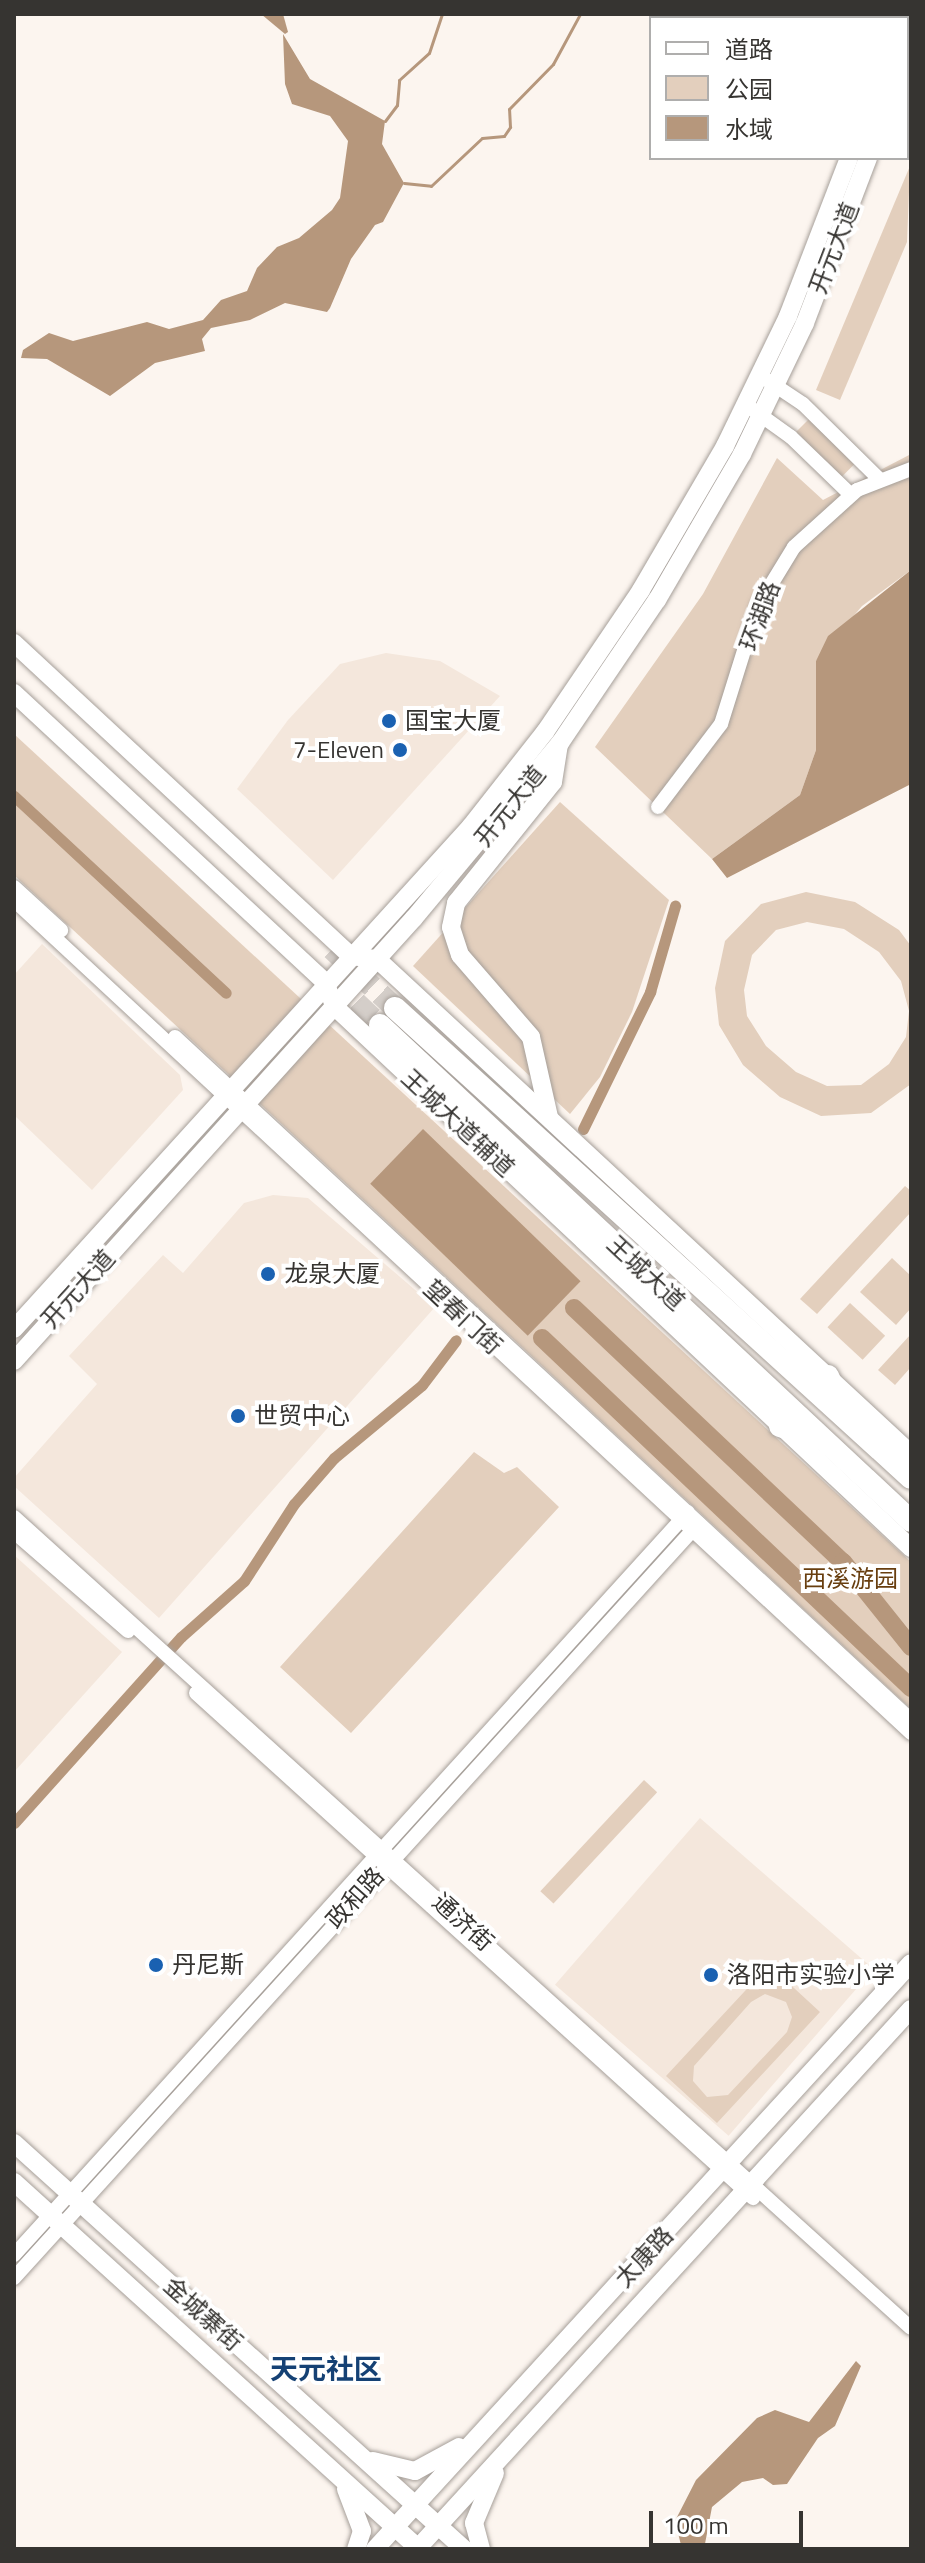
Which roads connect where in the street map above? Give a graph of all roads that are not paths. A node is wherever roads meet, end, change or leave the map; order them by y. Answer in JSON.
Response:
{"nodes":[{"id":1,"x":848,"y":160,"type":"edge"},
{"id":2,"x":867,"y":160,"type":"edge"},
{"id":3,"x":768,"y":380,"type":"junction"},
{"id":4,"x":753,"y":409,"type":"junction"},
{"id":5,"x":911,"y":469,"type":"edge"},
{"id":6,"x":880,"y":480,"type":"junction"},
{"id":7,"x":851,"y":495,"type":"junction"},
{"id":8,"x":14,"y":643,"type":"edge"},
{"id":9,"x":14,"y":693,"type":"edge"},
{"id":10,"x":560,"y":743,"type":"junction"},
{"id":11,"x":658,"y":807,"type":"dead end"},
{"id":12,"x":14,"y":887,"type":"edge"},
{"id":13,"x":14,"y":900,"type":"edge"},
{"id":14,"x":351,"y":956,"type":"junction"},
{"id":15,"x":377,"y":959,"type":"junction"},
{"id":16,"x":325,"y":982,"type":"junction"},
{"id":17,"x":334,"y":1006,"type":"junction"},
{"id":18,"x":227,"y":1092,"type":"junction"},
{"id":19,"x":243,"y":1106,"type":"junction"},
{"id":20,"x":550,"y":1119,"type":"junction"},
{"id":21,"x":14,"y":1329,"type":"edge"},
{"id":22,"x":14,"y":1361,"type":"edge"},
{"id":23,"x":828,"y":1376,"type":"junction"},
{"id":24,"x":847,"y":1420,"type":"junction"},
{"id":25,"x":780,"y":1426,"type":"junction"},
{"id":26,"x":826,"y":1441,"type":"junction"},
{"id":27,"x":911,"y":1454,"type":"edge"},
{"id":28,"x":911,"y":1478,"type":"edge"},
{"id":29,"x":14,"y":1517,"type":"edge"},
{"id":30,"x":691,"y":1520,"type":"junction"},
{"id":31,"x":911,"y":1521,"type":"edge"},
{"id":32,"x":14,"y":1532,"type":"edge"},
{"id":33,"x":911,"y":1548,"type":"edge"},
{"id":34,"x":146,"y":1641,"type":"junction"},
{"id":35,"x":911,"y":1720,"type":"edge"},
{"id":36,"x":911,"y":1733,"type":"edge"},
{"id":37,"x":383,"y":1858,"type":"junction"},
{"id":38,"x":911,"y":1963,"type":"edge"},
{"id":39,"x":911,"y":2009,"type":"edge"},
{"id":40,"x":14,"y":2143,"type":"edge"},
{"id":41,"x":726,"y":2168,"type":"junction"},
{"id":42,"x":14,"y":2182,"type":"edge"},
{"id":43,"x":749,"y":2188,"type":"junction"},
{"id":44,"x":76,"y":2199,"type":"junction"},
{"id":45,"x":56,"y":2221,"type":"junction"},
{"id":46,"x":117,"y":2236,"type":"junction"},
{"id":47,"x":14,"y":2255,"type":"edge"},
{"id":48,"x":96,"y":2257,"type":"junction"},
{"id":49,"x":14,"y":2278,"type":"edge"},
{"id":50,"x":911,"y":2328,"type":"edge"},
{"id":51,"x":911,"y":2339,"type":"edge"},
{"id":52,"x":485,"y":2430,"type":"junction"},
{"id":53,"x":505,"y":2453,"type":"junction"},
{"id":54,"x":361,"y":2456,"type":"junction"},
{"id":55,"x":446,"y":2472,"type":"junction"},
{"id":56,"x":341,"y":2479,"type":"junction"},
{"id":57,"x":469,"y":2492,"type":"junction"},
{"id":58,"x":415,"y":2506,"type":"junction"},
{"id":59,"x":438,"y":2526,"type":"junction"},
{"id":60,"x":394,"y":2528,"type":"junction"},
{"id":61,"x":356,"y":2549,"type":"edge"},
{"id":62,"x":375,"y":2549,"type":"edge"},
{"id":63,"x":418,"y":2549,"type":"edge"},
{"id":64,"x":464,"y":2549,"type":"edge"},
{"id":65,"x":481,"y":2549,"type":"edge"}],
"edges":[{"from":1,"to":3,"type":"main road","name":"开元大道"},
{"from":2,"to":3,"type":"main road","name":"开元大道"},
{"from":3,"to":4,"type":"main road","name":"开元大道"},
{"from":3,"to":6,"type":"street"},
{"from":4,"to":7,"type":"street"},
{"from":4,"to":10,"type":"main road","name":"开元大道"},
{"from":4,"to":14,"type":"main road","name":"开元大道"},
{"from":5,"to":6,"type":"street","name":"环湖路"},
{"from":6,"to":7,"type":"street","name":"环湖路"},
{"from":7,"to":11,"type":"street","name":"环湖路"},
{"from":8,"to":14,"type":"main road"},
{"from":9,"to":16,"type":"main road","name":"王城大道辅道"},
{"from":10,"to":15,"type":"main road","name":"开元大道"},
{"from":10,"to":20,"type":"main road"},
{"from":12,"to":18,"type":"street","name":"望春门街"},
{"from":13,"to":18,"type":"street","name":"望春门街"},
{"from":14,"to":15,"type":"main road"},
{"from":14,"to":16,"type":"main road","name":"开元大道"},
{"from":15,"to":17,"type":"main road","name":"开元大道"},
{"from":15,"to":20,"type":"main road"},
{"from":16,"to":17,"type":"main road","name":"王城大道辅道"},
{"from":16,"to":18,"type":"main road","name":"开元大道"},
{"from":17,"to":19,"type":"main road","name":"开元大道"},
{"from":17,"to":25,"type":"main road","name":"王城大道辅道"},
{"from":18,"to":19,"type":"street","name":"望春门街"},
{"from":18,"to":21,"type":"main road","name":"开元大道"},
{"from":19,"to":22,"type":"main road","name":"开元大道"},
{"from":19,"to":30,"type":"street","name":"望春门街"},
{"from":20,"to":23,"type":"main road"},
{"from":23,"to":24,"type":"highway"},
{"from":23,"to":27,"type":"main road"},
{"from":24,"to":26,"type":"highway","name":"王城大道"},
{"from":24,"to":28,"type":"highway","name":"王城大道"},
{"from":25,"to":26,"type":"highway"},
{"from":25,"to":33,"type":"main road","name":"王城大道辅道"},
{"from":26,"to":31,"type":"highway","name":"王城大道"},
{"from":29,"to":34,"type":"street","name":"通济街"},
{"from":30,"to":35,"type":"street","name":"望春门街"},
{"from":30,"to":36,"type":"street","name":"望春门街"},
{"from":30,"to":37,"type":"street","name":"政和路"},
{"from":32,"to":34,"type":"street","name":"通济街"},
{"from":34,"to":37,"type":"street","name":"通济街"},
{"from":37,"to":41,"type":"street","name":"通济街"},
{"from":37,"to":44,"type":"street","name":"政和路"},
{"from":38,"to":41,"type":"main road","name":"太康路"},
{"from":39,"to":43,"type":"main road","name":"太康路"},
{"from":40,"to":44,"type":"main road","name":"金城寨街"},
{"from":41,"to":43,"type":"street","name":"通济街"},
{"from":41,"to":52,"type":"main road","name":"太康路"},
{"from":42,"to":45,"type":"main road","name":"金城寨街"},
{"from":43,"to":50,"type":"street","name":"通济街"},
{"from":43,"to":51,"type":"street","name":"通济街"},
{"from":43,"to":53,"type":"main road","name":"太康路"},
{"from":44,"to":45,"type":"street","name":"政和路"},
{"from":44,"to":46,"type":"main road","name":"金城寨街"},
{"from":45,"to":47,"type":"street","name":"政和路"},
{"from":45,"to":48,"type":"main road","name":"金城寨街"},
{"from":45,"to":49,"type":"street","name":"政和路"},
{"from":46,"to":48,"type":"main road"},
{"from":46,"to":54,"type":"main road","name":"金城寨街"},
{"from":48,"to":56,"type":"main road","name":"金城寨街"},
{"from":52,"to":54,"type":"main road"},
{"from":52,"to":55,"type":"main road","name":"太康路"},
{"from":53,"to":57,"type":"main road","name":"太康路"},
{"from":53,"to":65,"type":"main road"},
{"from":54,"to":56,"type":"main road"},
{"from":54,"to":58,"type":"main road","name":"金城寨街"},
{"from":55,"to":57,"type":"main road"},
{"from":55,"to":58,"type":"main road","name":"太康路"},
{"from":56,"to":60,"type":"main road","name":"金城寨街"},
{"from":56,"to":61,"type":"main road"},
{"from":57,"to":59,"type":"main road","name":"太康路"},
{"from":58,"to":59,"type":"main road","name":"金城寨街"},
{"from":58,"to":60,"type":"main road","name":"太康路"},
{"from":59,"to":63,"type":"main road","name":"太康路"},
{"from":59,"to":64,"type":"main road","name":"金城寨街"},
{"from":60,"to":62,"type":"main road","name":"太康路"},
{"from":60,"to":63,"type":"main road","name":"金城寨街"}]}
